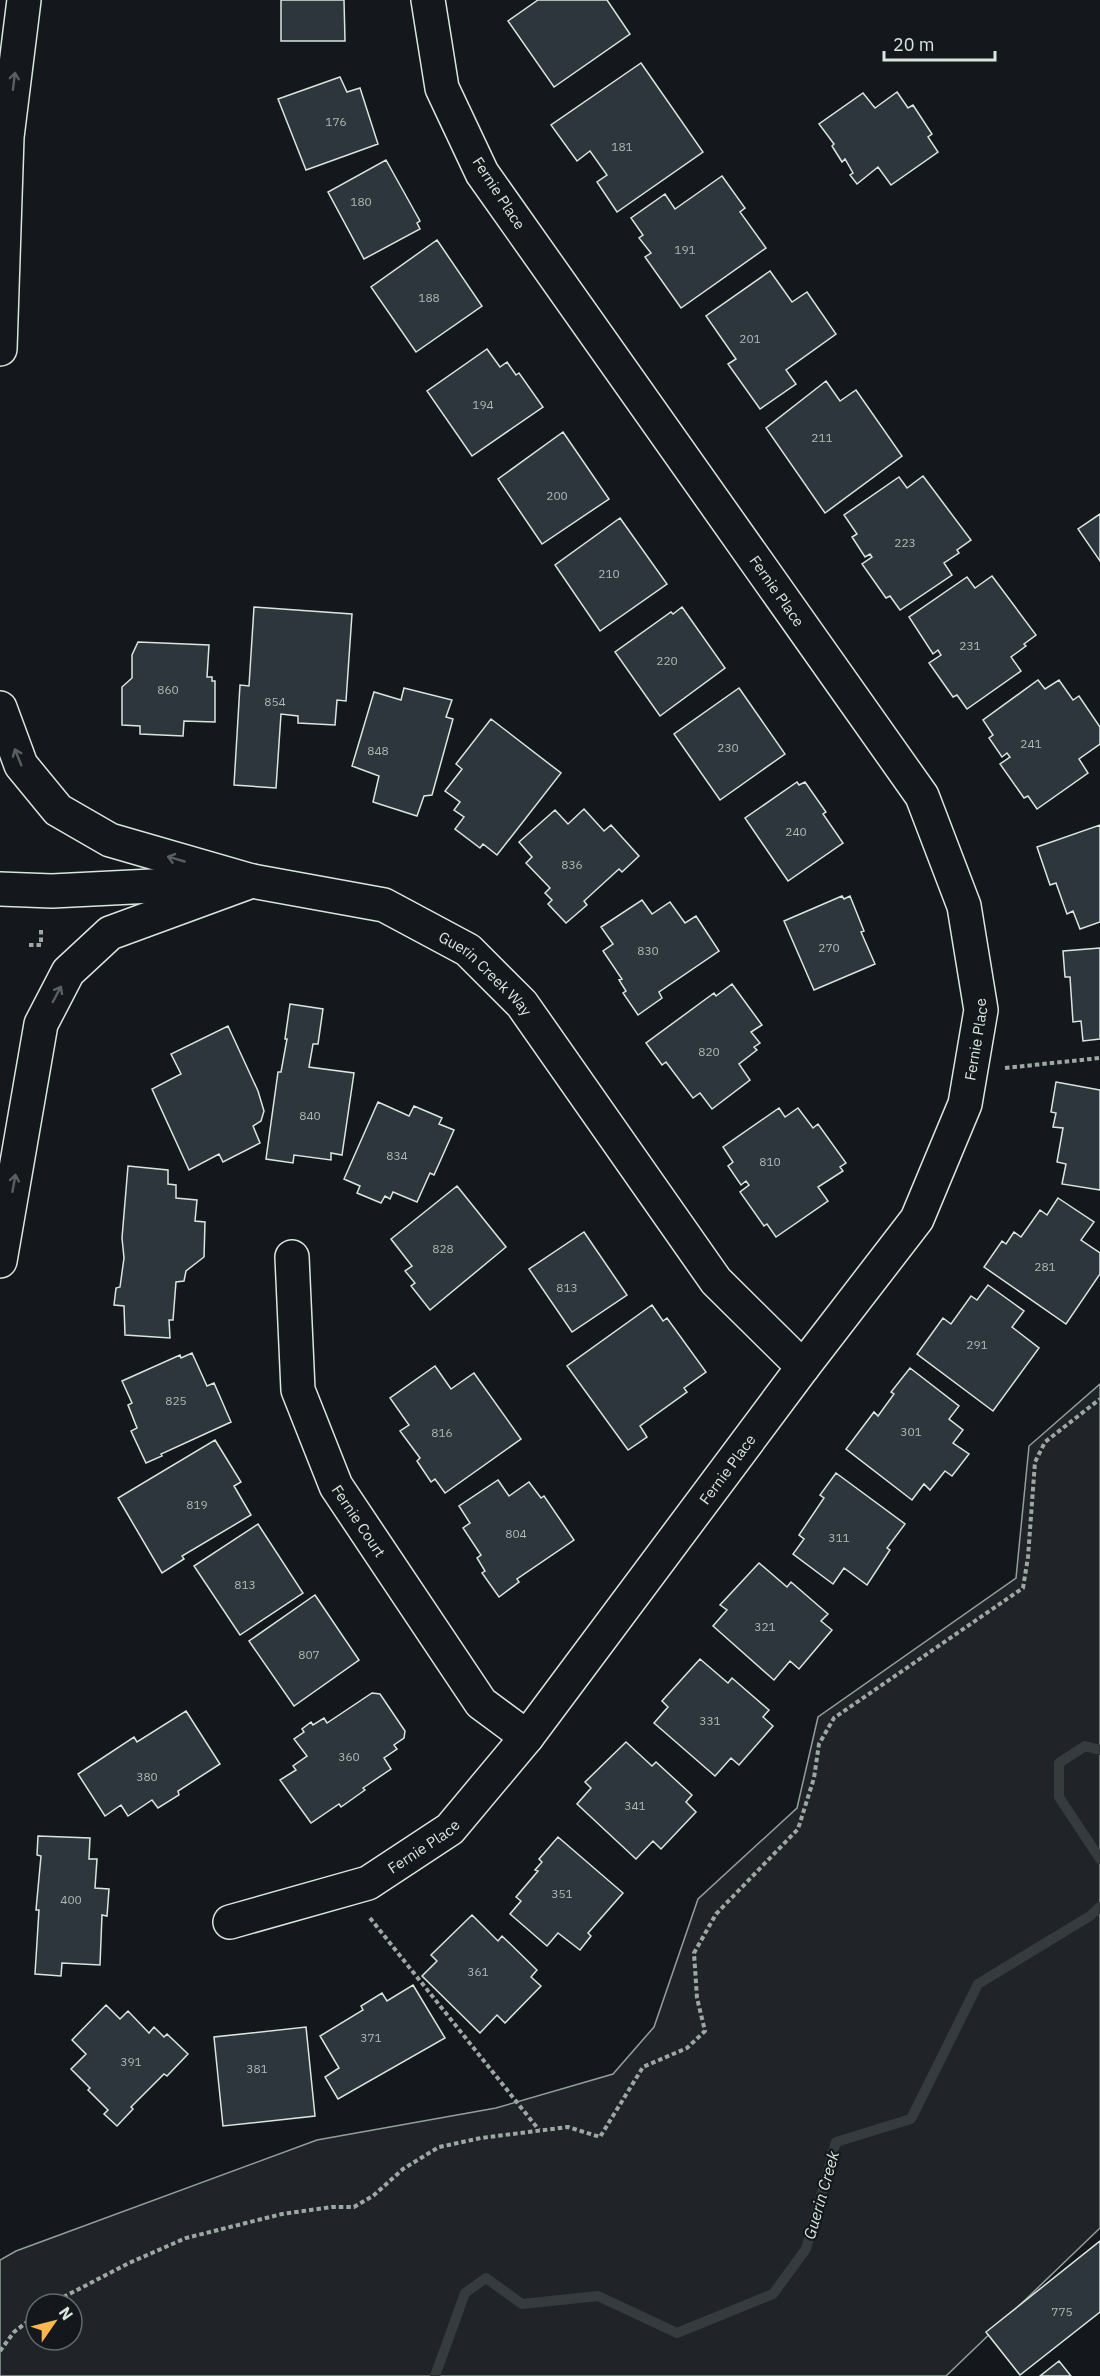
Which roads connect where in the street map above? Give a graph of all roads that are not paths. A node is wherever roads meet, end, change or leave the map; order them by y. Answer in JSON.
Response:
{"nodes":[{"id":1,"x":24,"y":0,"type":"edge"},
{"id":2,"x":428,"y":0,"type":"edge"},
{"id":3,"x":0,"y":349,"type":"edge"},
{"id":4,"x":0,"y":708,"type":"edge"},
{"id":5,"x":252,"y":881,"type":"junction"},
{"id":6,"x":0,"y":889,"type":"edge"},
{"id":7,"x":292,"y":1257,"type":"dead end"},
{"id":8,"x":0,"y":1261,"type":"edge"},
{"id":9,"x":803,"y":1367,"type":"junction"},
{"id":10,"x":527,"y":1737,"type":"junction"},
{"id":11,"x":230,"y":1922,"type":"dead end"}],
"edges":[{"from":3,"to":1,"type":"street","one_way":true},
{"from":2,"to":9,"type":"street","name":"Fernie Place"},
{"from":5,"to":4,"type":"street","one_way":true},
{"from":5,"to":6,"type":"street","name":"Guerin Creek Way"},
{"from":8,"to":5,"type":"street","one_way":true},
{"from":5,"to":9,"type":"street","name":"Guerin Creek Way"},
{"from":7,"to":10,"type":"street","name":"Fernie Court"},
{"from":9,"to":10,"type":"street","name":"Fernie Place"},
{"from":10,"to":11,"type":"street","name":"Fernie Place"}]}
